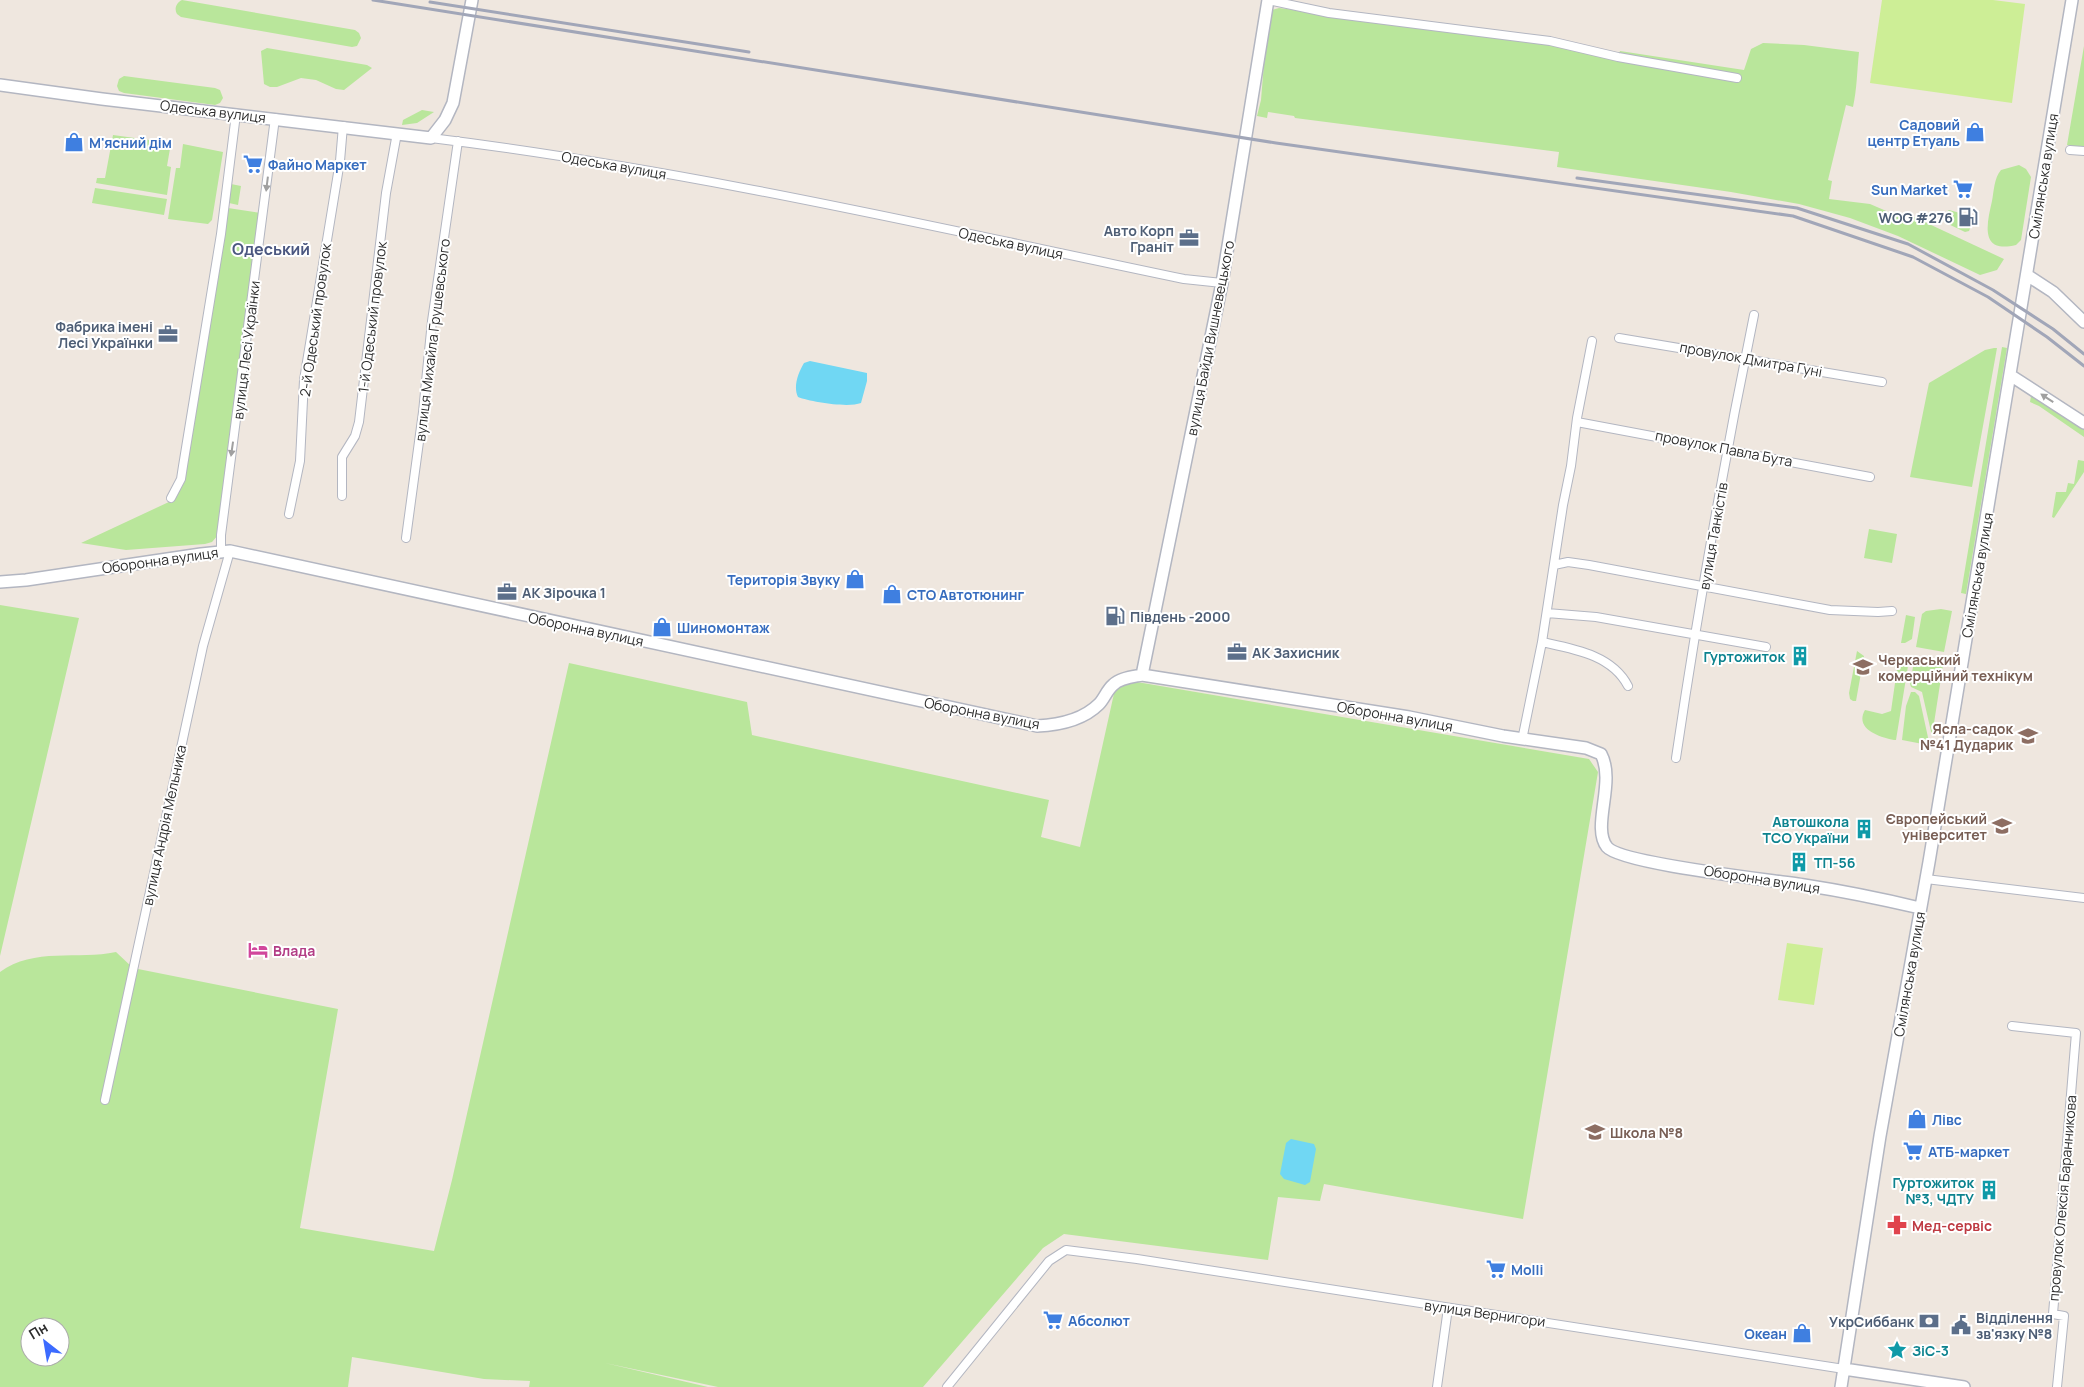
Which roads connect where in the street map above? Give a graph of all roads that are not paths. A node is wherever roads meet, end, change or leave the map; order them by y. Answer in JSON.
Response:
{"nodes":[{"id":1,"x":472,"y":0,"type":"edge"},
{"id":2,"x":1268,"y":0,"type":"edge"},
{"id":3,"x":2072,"y":0,"type":"edge"},
{"id":4,"x":1738,"y":78,"type":"dead end"},
{"id":5,"x":0,"y":85,"type":"edge"},
{"id":6,"x":236,"y":114,"type":"junction"},
{"id":7,"x":275,"y":118,"type":"junction"},
{"id":8,"x":343,"y":126,"type":"junction"},
{"id":9,"x":397,"y":133,"type":"junction"},
{"id":10,"x":431,"y":138,"type":"junction"},
{"id":11,"x":458,"y":141,"type":"junction"},
{"id":12,"x":2070,"y":150,"type":"dead end"},
{"id":13,"x":2084,"y":151,"type":"edge"},
{"id":14,"x":2027,"y":274,"type":"junction"},
{"id":15,"x":1222,"y":283,"type":"junction"},
{"id":16,"x":1754,"y":315,"type":"dead end"},
{"id":17,"x":2084,"y":322,"type":"edge"},
{"id":18,"x":1620,"y":338,"type":"dead end"},
{"id":19,"x":1592,"y":340,"type":"dead end"},
{"id":20,"x":1746,"y":357,"type":"junction"},
{"id":21,"x":2010,"y":375,"type":"junction"},
{"id":22,"x":1882,"y":382,"type":"dead end"},
{"id":23,"x":1577,"y":422,"type":"junction"},
{"id":24,"x":2084,"y":422,"type":"edge"},
{"id":25,"x":1729,"y":450,"type":"junction"},
{"id":26,"x":1870,"y":476,"type":"dead end"},
{"id":27,"x":342,"y":496,"type":"dead end"},
{"id":28,"x":171,"y":498,"type":"dead end"},
{"id":29,"x":290,"y":514,"type":"dead end"},
{"id":30,"x":406,"y":538,"type":"dead end"},
{"id":31,"x":225,"y":551,"type":"junction"},
{"id":32,"x":1554,"y":565,"type":"junction"},
{"id":33,"x":0,"y":582,"type":"edge"},
{"id":34,"x":1704,"y":585,"type":"junction"},
{"id":35,"x":1892,"y":611,"type":"dead end"},
{"id":36,"x":1546,"y":613,"type":"junction"},
{"id":37,"x":1695,"y":635,"type":"junction"},
{"id":38,"x":1542,"y":642,"type":"junction"},
{"id":39,"x":1766,"y":647,"type":"dead end"},
{"id":40,"x":1142,"y":675,"type":"junction"},
{"id":41,"x":1628,"y":686,"type":"dead end"},
{"id":42,"x":1522,"y":740,"type":"junction"},
{"id":43,"x":1676,"y":758,"type":"dead end"},
{"id":44,"x":1926,"y":879,"type":"junction"},
{"id":45,"x":2084,"y":898,"type":"edge"},
{"id":46,"x":1920,"y":908,"type":"junction"},
{"id":47,"x":2012,"y":1026,"type":"dead end"},
{"id":48,"x":105,"y":1100,"type":"dead end"},
{"id":49,"x":1448,"y":1308,"type":"junction"},
{"id":50,"x":1844,"y":1369,"type":"junction"},
{"id":51,"x":947,"y":1387,"type":"edge"},
{"id":52,"x":1437,"y":1387,"type":"edge"},
{"id":53,"x":1841,"y":1387,"type":"edge"},
{"id":54,"x":1964,"y":1387,"type":"edge"},
{"id":55,"x":2057,"y":1387,"type":"edge"}],
"edges":[{"from":1,"to":10,"type":"street"},
{"from":2,"to":4,"type":"street"},
{"from":2,"to":15,"type":"street","name":"вулиця Байди Вишневецького"},
{"from":3,"to":14,"type":"street","name":"Смілянська вулиця"},
{"from":5,"to":6,"type":"street","name":"Одеська вулиця"},
{"from":6,"to":7,"type":"street","name":"Одеська вулиця"},
{"from":6,"to":28,"type":"street"},
{"from":7,"to":8,"type":"street","name":"Одеська вулиця"},
{"from":7,"to":31,"type":"street","name":"вулиця Лесі Українки","one_way":true},
{"from":8,"to":9,"type":"street","name":"Одеська вулиця"},
{"from":8,"to":29,"type":"street","name":"2-й Одеський провулок"},
{"from":9,"to":10,"type":"street","name":"Одеська вулиця"},
{"from":9,"to":27,"type":"street","name":"1-й Одеський провулок"},
{"from":10,"to":11,"type":"street","name":"Одеська вулиця"},
{"from":11,"to":15,"type":"street","name":"Одеська вулиця"},
{"from":11,"to":30,"type":"street","name":"вулиця Михайла Грушевського"},
{"from":12,"to":13,"type":"street"},
{"from":14,"to":17,"type":"street"},
{"from":14,"to":21,"type":"street","name":"Смілянська вулиця"},
{"from":15,"to":40,"type":"street","name":"вулиця Байди Вишневецького"},
{"from":16,"to":20,"type":"street","name":"вулиця Танкістів"},
{"from":18,"to":20,"type":"street","name":"провулок Дмитра Гуні"},
{"from":19,"to":23,"type":"street"},
{"from":20,"to":22,"type":"street","name":"провулок Дмитра Гуні"},
{"from":20,"to":25,"type":"street","name":"вулиця Танкістів"},
{"from":24,"to":21,"type":"street","one_way":true},
{"from":21,"to":44,"type":"street","name":"Смілянська вулиця"},
{"from":23,"to":25,"type":"street","name":"провулок Павла Бута"},
{"from":23,"to":32,"type":"street"},
{"from":25,"to":26,"type":"street","name":"провулок Павла Бута"},
{"from":25,"to":34,"type":"street","name":"вулиця Танкістів"},
{"from":31,"to":33,"type":"street","name":"Оборонна вулиця"},
{"from":31,"to":40,"type":"street","name":"Оборонна вулиця"},
{"from":31,"to":48,"type":"street","name":"вулиця Андрія Мельника"},
{"from":32,"to":34,"type":"street"},
{"from":32,"to":36,"type":"street"},
{"from":34,"to":35,"type":"street"},
{"from":34,"to":37,"type":"street","name":"вулиця Танкістів"},
{"from":36,"to":37,"type":"street"},
{"from":36,"to":38,"type":"street"},
{"from":37,"to":39,"type":"street"},
{"from":37,"to":43,"type":"street","name":"вулиця Танкістів"},
{"from":38,"to":41,"type":"street"},
{"from":38,"to":42,"type":"street"},
{"from":40,"to":42,"type":"street","name":"Оборонна вулиця"},
{"from":42,"to":46,"type":"street","name":"Оборонна вулиця"},
{"from":44,"to":45,"type":"street"},
{"from":44,"to":46,"type":"street","name":"Смілянська вулиця"},
{"from":46,"to":50,"type":"street","name":"Смілянська вулиця"},
{"from":47,"to":55,"type":"street","name":"провулок Олексія Баранникова"},
{"from":49,"to":50,"type":"street","name":"вулиця Вернигори"},
{"from":49,"to":51,"type":"street","name":"вулиця Вернигори"},
{"from":49,"to":52,"type":"street"},
{"from":50,"to":53,"type":"street","name":"Смілянська вулиця"},
{"from":50,"to":54,"type":"street","name":"вулиця Вернигори"}]}
